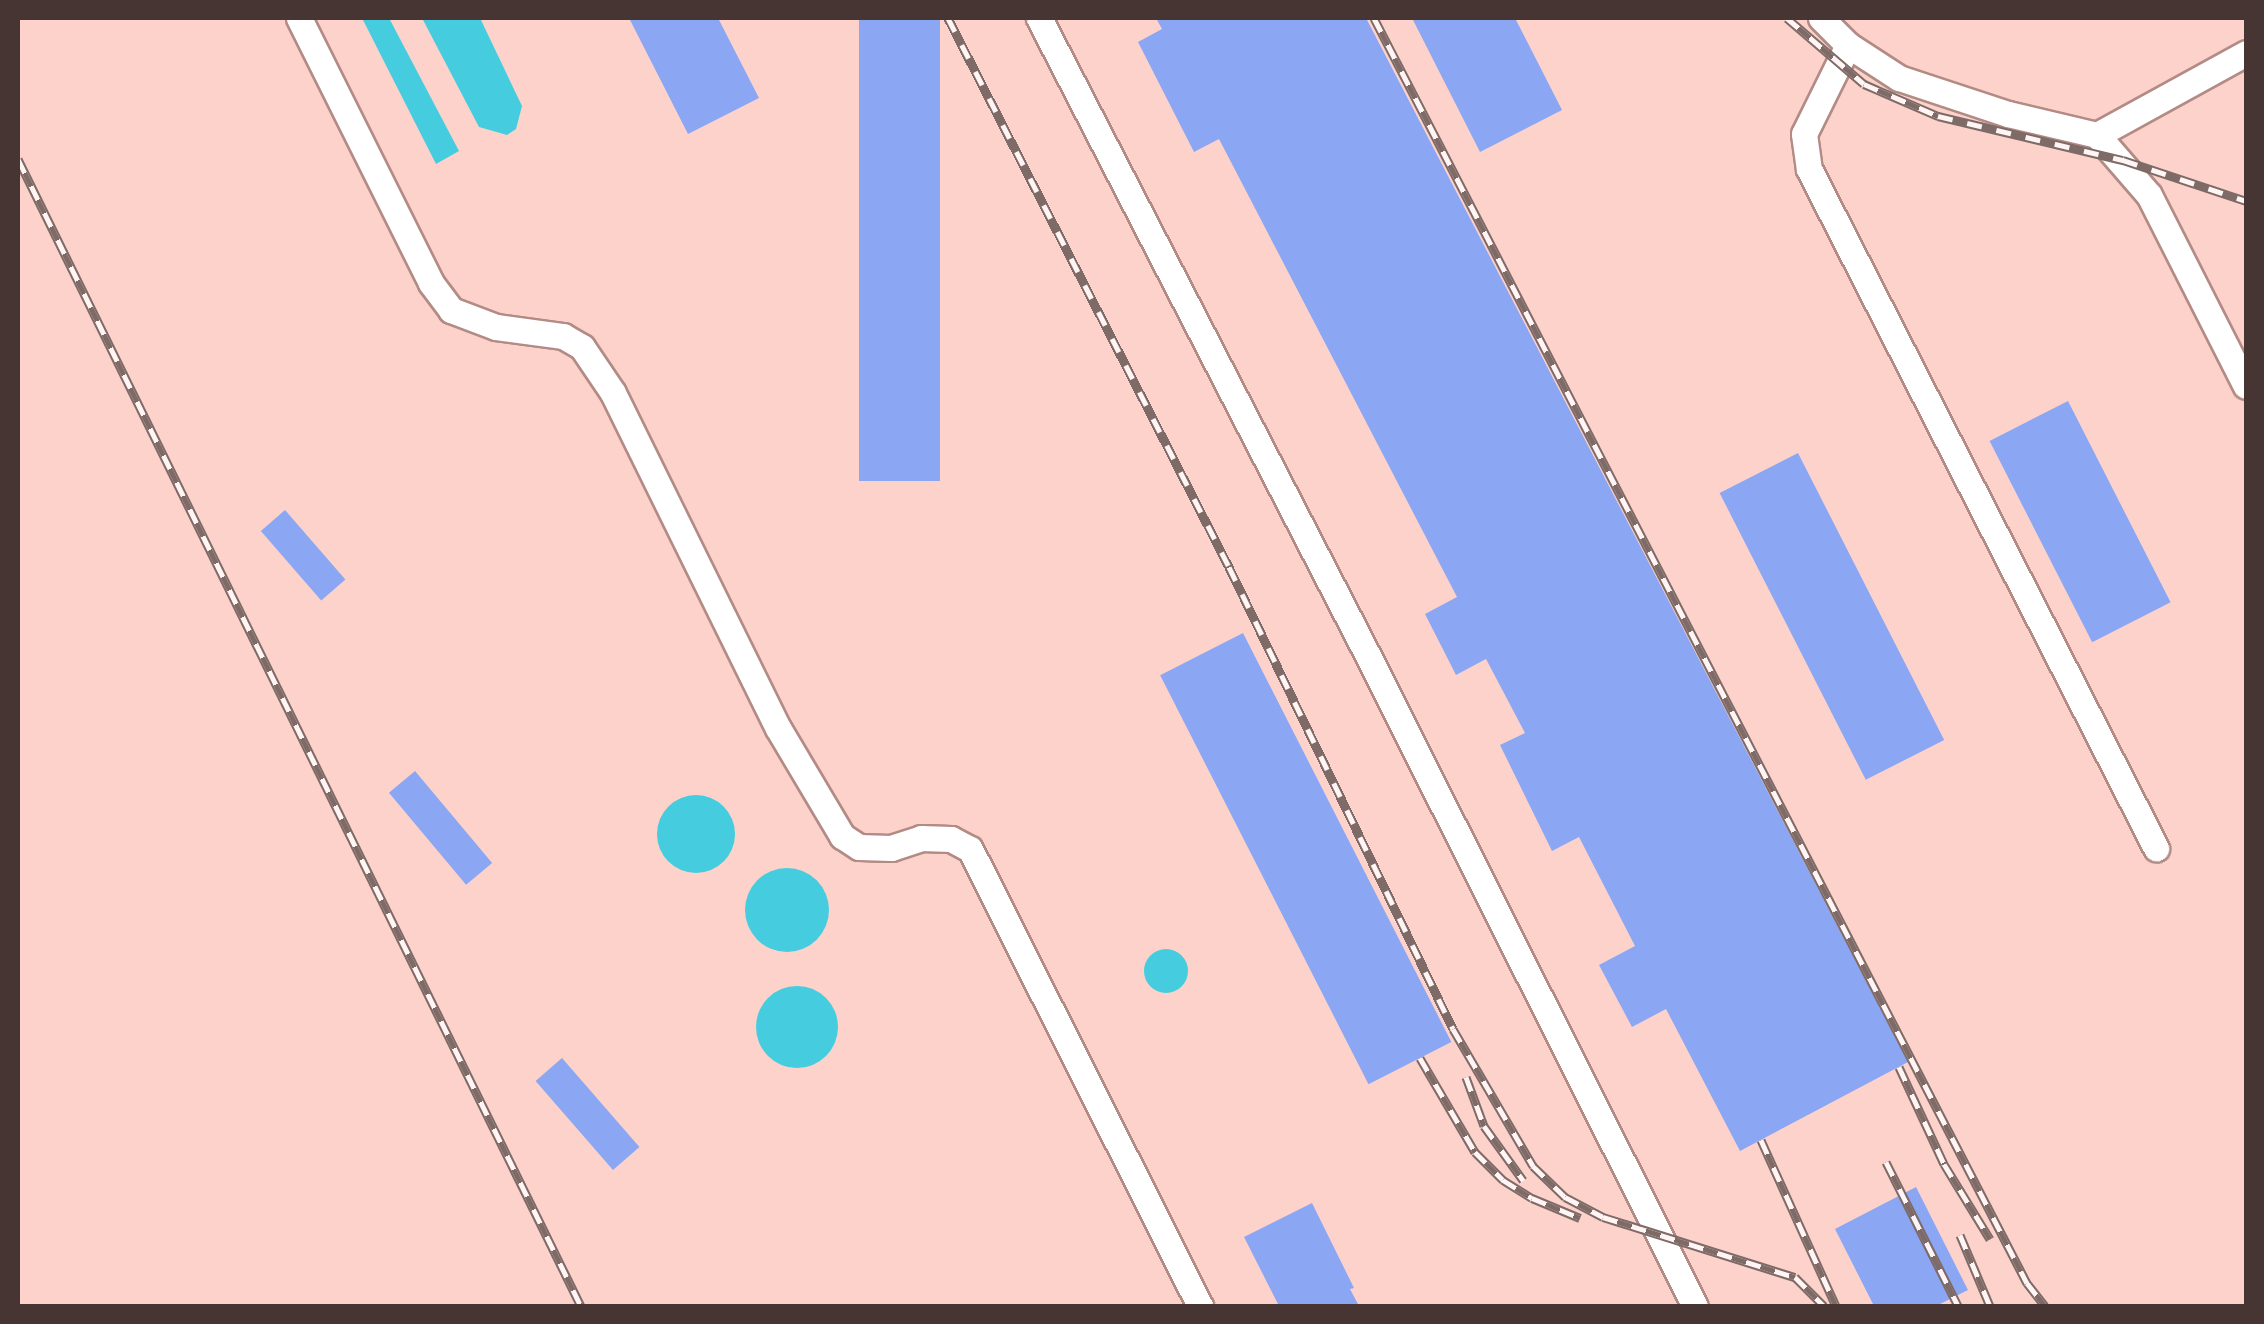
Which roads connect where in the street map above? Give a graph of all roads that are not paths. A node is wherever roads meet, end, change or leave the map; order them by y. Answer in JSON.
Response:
{"nodes":[{"id":1,"x":299,"y":18,"type":"edge"},
{"id":2,"x":1039,"y":18,"type":"edge"},
{"id":3,"x":1821,"y":18,"type":"edge"},
{"id":4,"x":1848,"y":44,"type":"junction"},
{"id":5,"x":2246,"y":53,"type":"edge"},
{"id":6,"x":2098,"y":135,"type":"junction"},
{"id":7,"x":2246,"y":386,"type":"edge"},
{"id":8,"x":2156,"y":848,"type":"dead end"},
{"id":9,"x":1200,"y":1306,"type":"edge"},
{"id":10,"x":1695,"y":1306,"type":"edge"}],
"edges":[{"from":1,"to":9,"type":"lane"},
{"from":2,"to":10,"type":"lane"},
{"from":3,"to":4,"type":"lane"},
{"from":4,"to":6,"type":"lane"},
{"from":4,"to":8,"type":"lane"},
{"from":5,"to":6,"type":"lane"},
{"from":6,"to":7,"type":"lane"}]}
